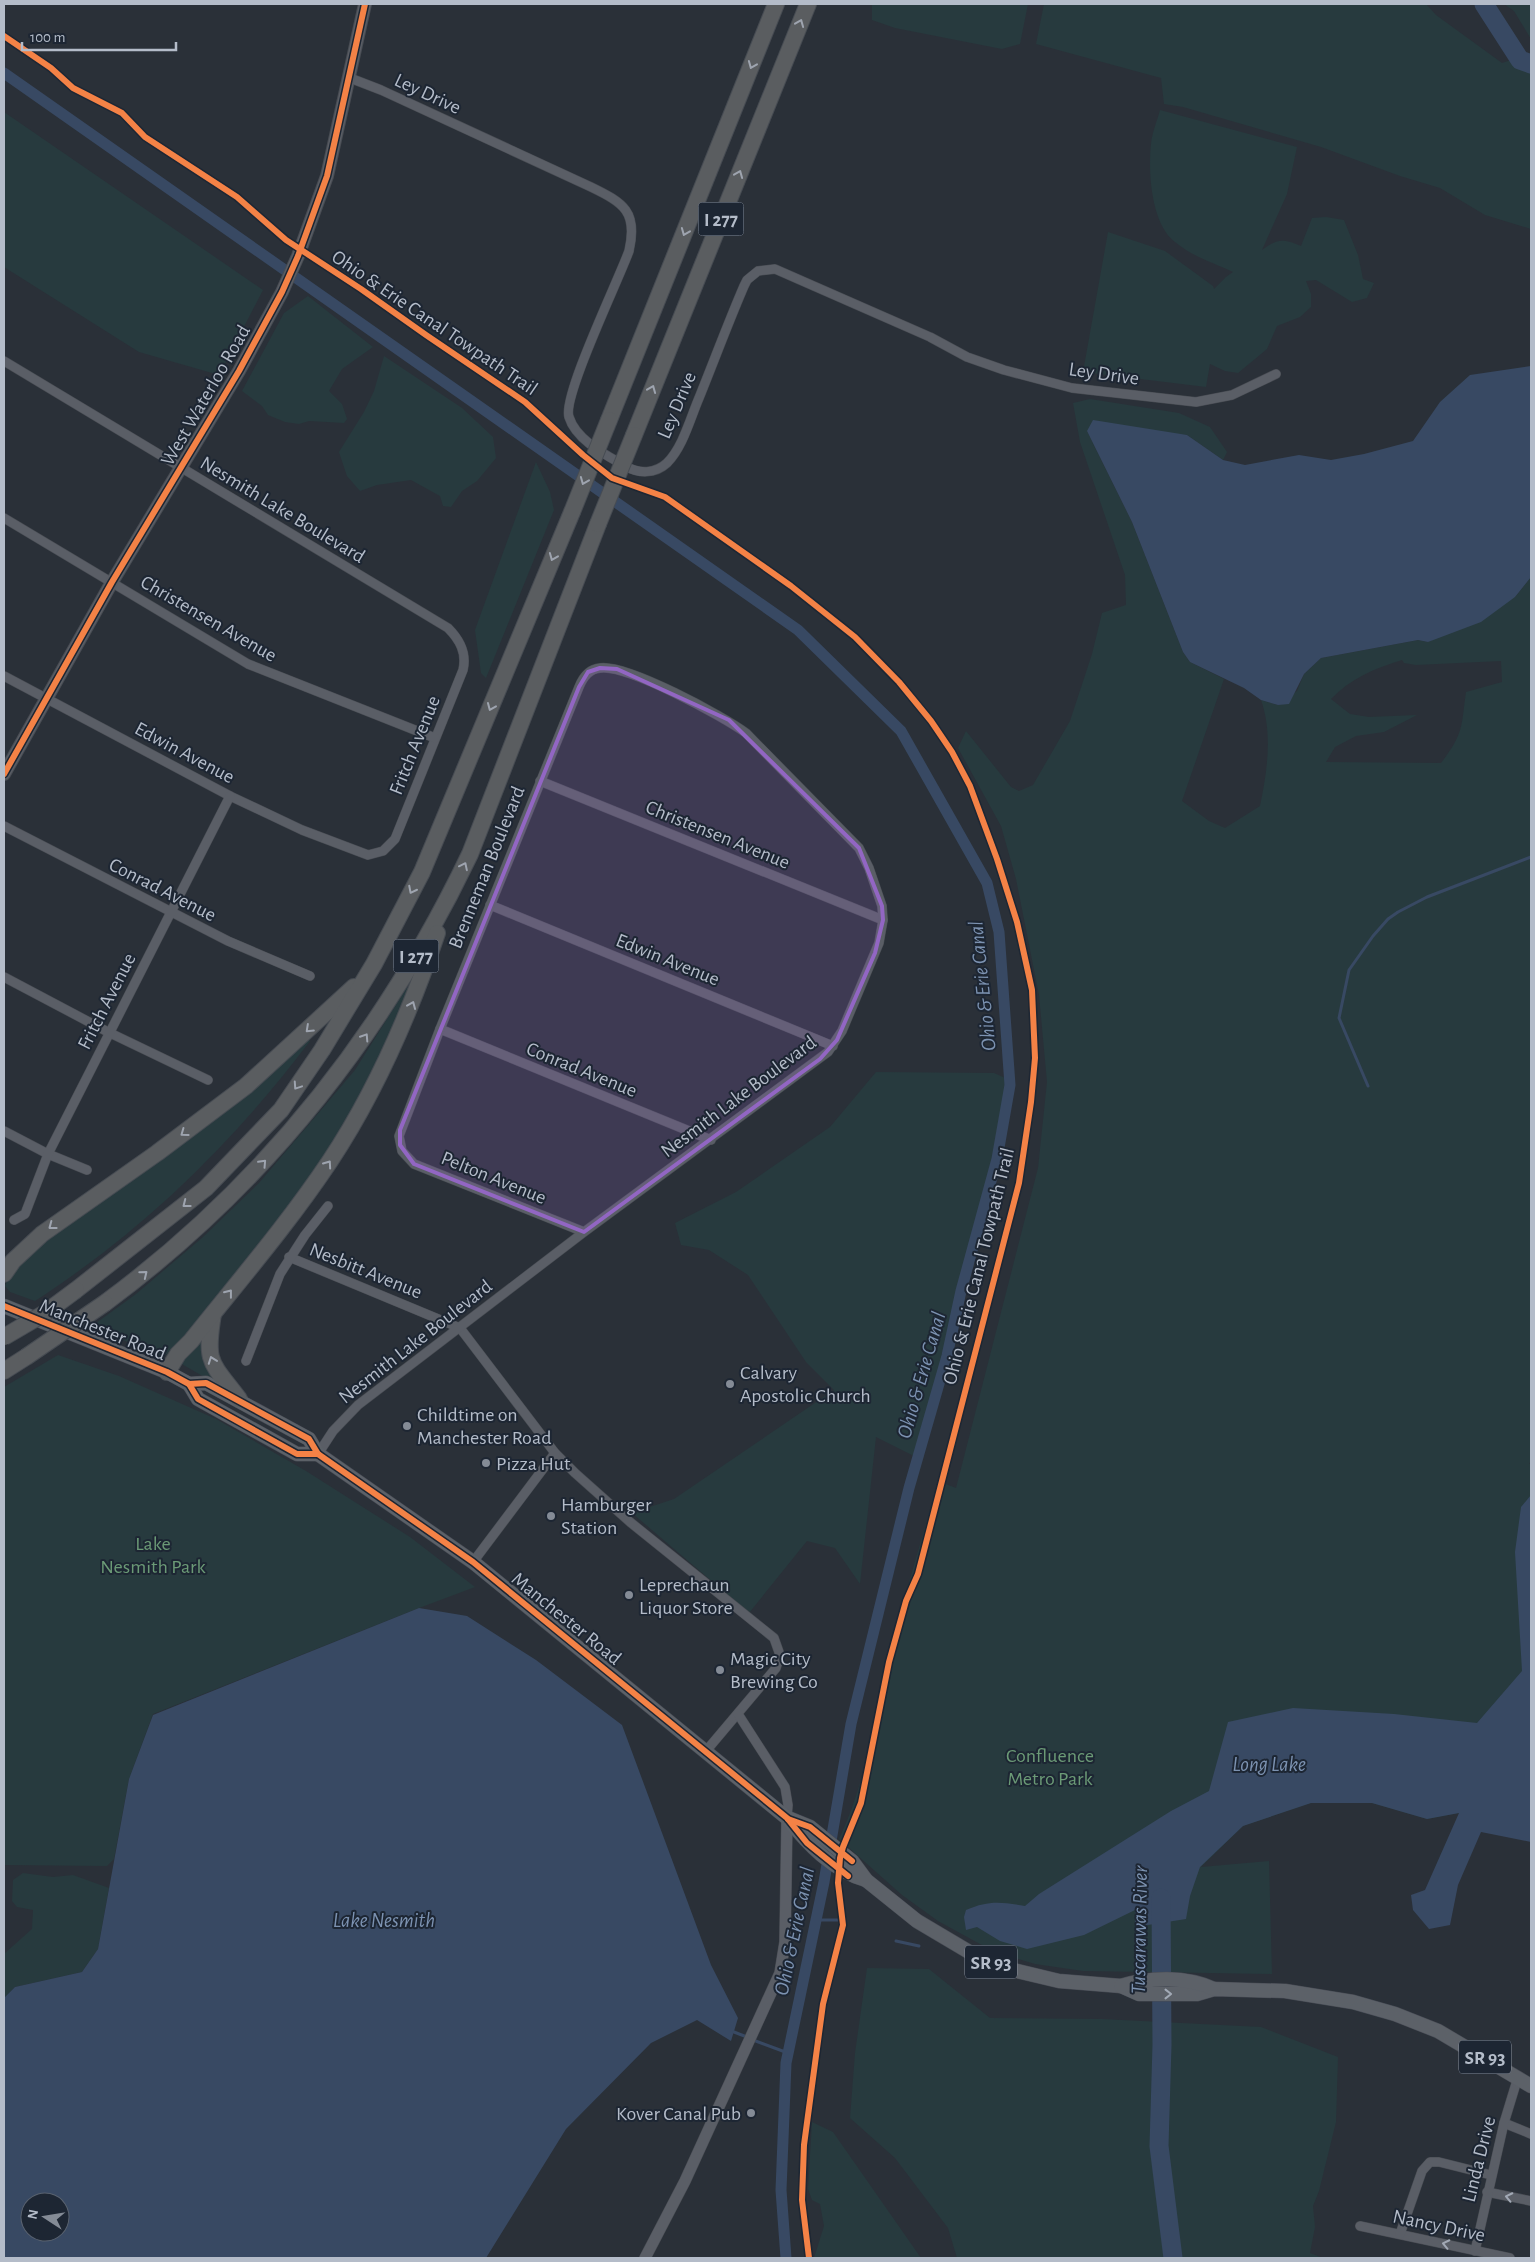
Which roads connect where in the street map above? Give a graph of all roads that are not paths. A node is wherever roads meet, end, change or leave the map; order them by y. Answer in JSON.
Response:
{"nodes":[{"id":1,"x":366,"y":4,"type":"edge"},
{"id":2,"x":776,"y":4,"type":"edge"},
{"id":3,"x":808,"y":4,"type":"edge"},
{"id":4,"x":350,"y":78,"type":"junction"},
{"id":5,"x":4,"y":361,"type":"edge"},
{"id":6,"x":1276,"y":374,"type":"dead end"},
{"id":7,"x":181,"y":468,"type":"junction"},
{"id":8,"x":4,"y":518,"type":"edge"},
{"id":9,"x":112,"y":582,"type":"junction"},
{"id":10,"x":442,"y":624,"type":"joint"},
{"id":11,"x":4,"y":676,"type":"edge"},
{"id":12,"x":579,"y":687,"type":"joint"},
{"id":13,"x":45,"y":697,"type":"junction"},
{"id":14,"x":435,"y":738,"type":"junction"},
{"id":15,"x":4,"y":774,"type":"edge"},
{"id":16,"x":540,"y":781,"type":"junction"},
{"id":17,"x":230,"y":796,"type":"junction"},
{"id":18,"x":4,"y":826,"type":"edge"},
{"id":19,"x":353,"y":850,"type":"joint"},
{"id":20,"x":449,"y":898,"type":"junction"},
{"id":21,"x":490,"y":905,"type":"junction"},
{"id":22,"x":170,"y":912,"type":"junction"},
{"id":23,"x":883,"y":920,"type":"junction"},
{"id":24,"x":370,"y":971,"type":"junction"},
{"id":25,"x":310,"y":976,"type":"dead end"},
{"id":26,"x":4,"y":977,"type":"edge"},
{"id":27,"x":440,"y":1030,"type":"junction"},
{"id":28,"x":108,"y":1032,"type":"junction"},
{"id":29,"x":833,"y":1046,"type":"junction"},
{"id":30,"x":208,"y":1080,"type":"dead end"},
{"id":31,"x":4,"y":1131,"type":"edge"},
{"id":32,"x":711,"y":1140,"type":"junction"},
{"id":33,"x":400,"y":1145,"type":"joint"},
{"id":34,"x":48,"y":1154,"type":"junction"},
{"id":35,"x":87,"y":1170,"type":"dead end"},
{"id":36,"x":328,"y":1206,"type":"dead end"},
{"id":37,"x":14,"y":1220,"type":"dead end"},
{"id":38,"x":584,"y":1232,"type":"junction"},
{"id":39,"x":289,"y":1257,"type":"junction"},
{"id":40,"x":4,"y":1274,"type":"edge"},
{"id":41,"x":4,"y":1306,"type":"edge"},
{"id":42,"x":213,"y":1313,"type":"junction"},
{"id":43,"x":460,"y":1328,"type":"junction"},
{"id":44,"x":4,"y":1337,"type":"edge"},
{"id":45,"x":246,"y":1361,"type":"dead end"},
{"id":46,"x":4,"y":1371,"type":"edge"},
{"id":47,"x":167,"y":1372,"type":"junction"},
{"id":48,"x":189,"y":1384,"type":"junction"},
{"id":49,"x":239,"y":1399,"type":"junction"},
{"id":50,"x":555,"y":1453,"type":"junction"},
{"id":51,"x":318,"y":1454,"type":"junction"},
{"id":52,"x":473,"y":1562,"type":"junction"},
{"id":53,"x":738,"y":1714,"type":"junction"},
{"id":54,"x":706,"y":1751,"type":"junction"},
{"id":55,"x":787,"y":1818,"type":"junction"},
{"id":56,"x":866,"y":1880,"type":"junction"},
{"id":57,"x":1518,"y":2077,"type":"junction"},
{"id":58,"x":1531,"y":2086,"type":"edge"},
{"id":59,"x":1504,"y":2122,"type":"junction"},
{"id":60,"x":1531,"y":2134,"type":"edge"},
{"id":61,"x":1491,"y":2175,"type":"junction"},
{"id":62,"x":1487,"y":2192,"type":"junction"},
{"id":63,"x":1531,"y":2201,"type":"edge"},
{"id":64,"x":1360,"y":2226,"type":"dead end"},
{"id":65,"x":1400,"y":2234,"type":"junction"},
{"id":66,"x":1475,"y":2251,"type":"junction"},
{"id":67,"x":644,"y":2258,"type":"edge"},
{"id":68,"x":1510,"y":2258,"type":"edge"}],
"edges":[{"from":1,"to":4,"type":"main road","name":"West Waterloo Road"},
{"from":2,"to":24,"type":"highway","number":"I 277","one_way":true,"bridge":true},
{"from":20,"to":3,"type":"highway","number":"I 277","one_way":true,"bridge":true},
{"from":4,"to":6,"type":"street","name":"Ley Drive"},
{"from":4,"to":7,"type":"main road","name":"West Waterloo Road"},
{"from":5,"to":7,"type":"street","name":"Nesmith Lake Boulevard"},
{"from":7,"to":9,"type":"main road","name":"West Waterloo Road"},
{"from":7,"to":10,"type":"street","name":"Nesmith Lake Boulevard"},
{"from":8,"to":9,"type":"street","name":"Christensen Avenue"},
{"from":9,"to":13,"type":"main road","name":"West Waterloo Road"},
{"from":9,"to":14,"type":"street","name":"Christensen Avenue"},
{"from":10,"to":14,"type":"street","name":"Fritch Avenue"},
{"from":11,"to":13,"type":"street","name":"Edwin Avenue"},
{"from":12,"to":16,"type":"street","name":"Brenneman Boulevard"},
{"from":12,"to":23,"type":"street","name":"Nesmith Lake Boulevard"},
{"from":13,"to":15,"type":"main road","name":"West Waterloo Road"},
{"from":13,"to":17,"type":"street","name":"Edwin Avenue"},
{"from":14,"to":19,"type":"street","name":"Fritch Avenue"},
{"from":16,"to":21,"type":"street","name":"Brenneman Boulevard"},
{"from":16,"to":23,"type":"street","name":"Christensen Avenue"},
{"from":17,"to":19,"type":"street","name":"Edwin Avenue"},
{"from":17,"to":22,"type":"street","name":"Fritch Avenue"},
{"from":18,"to":22,"type":"street","name":"Conrad Avenue"},
{"from":42,"to":20,"type":"highway","one_way":true},
{"from":46,"to":20,"type":"highway","number":"I 277","one_way":true,"bridge":true},
{"from":21,"to":27,"type":"street","name":"Brenneman Boulevard"},
{"from":21,"to":29,"type":"street","name":"Edwin Avenue"},
{"from":22,"to":25,"type":"street","name":"Conrad Avenue"},
{"from":22,"to":28,"type":"street","name":"Fritch Avenue"},
{"from":23,"to":29,"type":"street","name":"Nesmith Lake Boulevard"},
{"from":24,"to":40,"type":"highway","one_way":true},
{"from":24,"to":44,"type":"highway","number":"I 277","one_way":true,"bridge":true},
{"from":26,"to":28,"type":"street"},
{"from":27,"to":32,"type":"street","name":"Conrad Avenue"},
{"from":27,"to":33,"type":"street","name":"Brenneman Boulevard"},
{"from":28,"to":30,"type":"street"},
{"from":28,"to":34,"type":"street","name":"Fritch Avenue"},
{"from":29,"to":32,"type":"street","name":"Nesmith Lake Boulevard"},
{"from":31,"to":34,"type":"street"},
{"from":32,"to":38,"type":"street","name":"Nesmith Lake Boulevard"},
{"from":33,"to":38,"type":"street","name":"Pelton Avenue"},
{"from":34,"to":35,"type":"street"},
{"from":34,"to":37,"type":"street","name":"Fritch Avenue"},
{"from":36,"to":39,"type":"street"},
{"from":38,"to":43,"type":"street","name":"Nesmith Lake Boulevard"},
{"from":39,"to":43,"type":"street","name":"Nesbitt Avenue"},
{"from":39,"to":45,"type":"street"},
{"from":41,"to":47,"type":"main road","name":"Manchester Road","number":"SR 93"},
{"from":42,"to":47,"type":"highway"},
{"from":49,"to":42,"type":"highway","one_way":true},
{"from":43,"to":50,"type":"street"},
{"from":43,"to":51,"type":"street","name":"Nesmith Lake Boulevard"},
{"from":47,"to":48,"type":"main road","name":"Manchester Road","number":"SR 93"},
{"from":48,"to":49,"type":"main road","name":"Manchester Road","number":"SR 93"},
{"from":48,"to":51,"type":"main road","name":"Manchester Road","number":"SR 93"},
{"from":49,"to":51,"type":"main road","name":"Manchester Road","number":"SR 93"},
{"from":50,"to":52,"type":"street"},
{"from":50,"to":53,"type":"street"},
{"from":51,"to":52,"type":"main road","name":"Manchester Road","number":"SR 93"},
{"from":52,"to":54,"type":"main road","name":"Manchester Road","number":"SR 93"},
{"from":53,"to":54,"type":"street"},
{"from":53,"to":55,"type":"street"},
{"from":54,"to":55,"type":"main road","name":"Manchester Road","number":"SR 93"},
{"from":55,"to":56,"type":"main road","name":"Manchester Road","number":"SR 93"},
{"from":55,"to":56,"type":"main road","name":"Manchester Road","number":"SR 93"},
{"from":55,"to":67,"type":"street"},
{"from":56,"to":57,"type":"main road","name":"Manchester Road","number":"SR 93"},
{"from":57,"to":58,"type":"main road","name":"Manchester Road","number":"SR 93"},
{"from":57,"to":59,"type":"street","name":"Linda Drive"},
{"from":59,"to":60,"type":"street"},
{"from":59,"to":61,"type":"street","name":"Linda Drive"},
{"from":61,"to":62,"type":"street","name":"Linda Drive"},
{"from":61,"to":65,"type":"street"},
{"from":63,"to":62,"type":"street","one_way":true},
{"from":62,"to":66,"type":"street","name":"Linda Drive"},
{"from":64,"to":65,"type":"street","name":"Nancy Drive"},
{"from":66,"to":65,"type":"street","name":"Nancy Drive","one_way":true},
{"from":66,"to":68,"type":"street","name":"Nancy Drive"}]}
